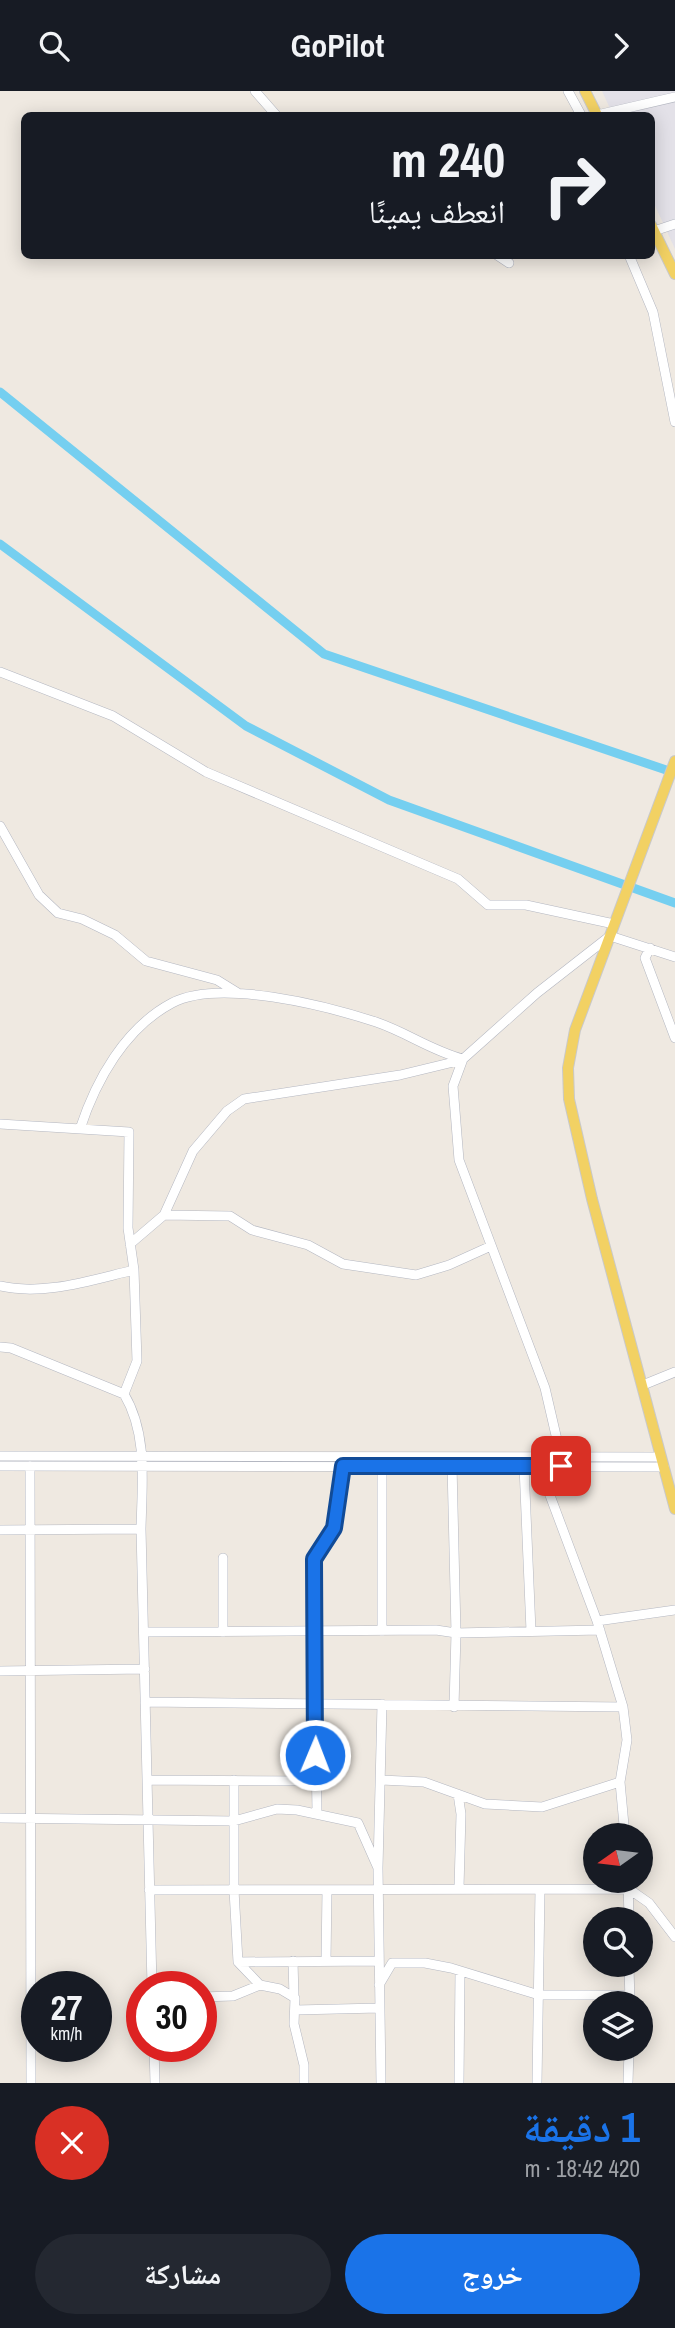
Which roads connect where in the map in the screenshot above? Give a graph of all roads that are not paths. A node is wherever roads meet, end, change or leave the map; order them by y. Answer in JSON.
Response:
{"nodes":[{"id":1,"x":255,"y":91,"type":"edge"},
{"id":2,"x":569,"y":91,"type":"edge"},
{"id":3,"x":586,"y":91,"type":"edge"},
{"id":4,"x":675,"y":97,"type":"edge"},
{"id":5,"x":273,"y":112,"type":"edge"},
{"id":6,"x":579,"y":112,"type":"edge"},
{"id":7,"x":596,"y":112,"type":"edge"},
{"id":8,"x":610,"y":112,"type":"edge"},
{"id":9,"x":675,"y":224,"type":"edge"},
{"id":10,"x":655,"y":228,"type":"edge"},
{"id":11,"x":655,"y":232,"type":"edge"},
{"id":12,"x":503,"y":259,"type":"edge"},
{"id":13,"x":631,"y":259,"type":"edge"},
{"id":14,"x":509,"y":263,"type":"dead end"},
{"id":15,"x":675,"y":274,"type":"edge"},
{"id":16,"x":675,"y":422,"type":"edge"},
{"id":17,"x":0,"y":672,"type":"edge"},
{"id":18,"x":675,"y":762,"type":"edge"},
{"id":19,"x":0,"y":826,"type":"edge"},
{"id":20,"x":614,"y":924,"type":"junction"},
{"id":21,"x":610,"y":936,"type":"junction"},
{"id":22,"x":650,"y":948,"type":"junction"},
{"id":23,"x":675,"y":957,"type":"edge"},
{"id":24,"x":240,"y":994,"type":"junction"},
{"id":25,"x":675,"y":1038,"type":"edge"},
{"id":26,"x":463,"y":1059,"type":"junction"},
{"id":27,"x":0,"y":1124,"type":"edge"},
{"id":28,"x":80,"y":1129,"type":"junction"},
{"id":29,"x":164,"y":1215,"type":"junction"},
{"id":30,"x":130,"y":1244,"type":"junction"},
{"id":31,"x":491,"y":1246,"type":"junction"},
{"id":32,"x":134,"y":1270,"type":"junction"},
{"id":33,"x":0,"y":1286,"type":"edge"},
{"id":34,"x":0,"y":1347,"type":"edge"},
{"id":35,"x":675,"y":1372,"type":"edge"},
{"id":36,"x":643,"y":1385,"type":"junction"},
{"id":37,"x":124,"y":1394,"type":"junction"},
{"id":38,"x":0,"y":1456,"type":"edge"},
{"id":39,"x":561,"y":1457,"type":"junction"},
{"id":40,"x":142,"y":1462,"type":"junction"},
{"id":41,"x":663,"y":1462,"type":"junction"},
{"id":42,"x":452,"y":1465,"type":"junction"},
{"id":43,"x":0,"y":1466,"type":"edge"},
{"id":44,"x":30,"y":1466,"type":"junction"},
{"id":45,"x":343,"y":1466,"type":"junction"},
{"id":46,"x":382,"y":1466,"type":"junction"},
{"id":47,"x":524,"y":1466,"type":"junction"},
{"id":48,"x":539,"y":1466,"type":"junction"},
{"id":49,"x":673,"y":1492,"type":"edge"},
{"id":50,"x":675,"y":1509,"type":"edge"},
{"id":51,"x":141,"y":1529,"type":"junction"},
{"id":52,"x":0,"y":1530,"type":"edge"},
{"id":53,"x":31,"y":1530,"type":"junction"},
{"id":54,"x":223,"y":1558,"type":"dead end"},
{"id":55,"x":675,"y":1610,"type":"edge"},
{"id":56,"x":598,"y":1625,"type":"junction"},
{"id":57,"x":316,"y":1631,"type":"junction"},
{"id":58,"x":382,"y":1631,"type":"junction"},
{"id":59,"x":531,"y":1631,"type":"junction"},
{"id":60,"x":144,"y":1632,"type":"junction"},
{"id":61,"x":223,"y":1632,"type":"junction"},
{"id":62,"x":456,"y":1633,"type":"junction"},
{"id":63,"x":145,"y":1669,"type":"junction"},
{"id":64,"x":31,"y":1670,"type":"junction"},
{"id":65,"x":0,"y":1671,"type":"edge"},
{"id":66,"x":145,"y":1702,"type":"junction"},
{"id":67,"x":316,"y":1704,"type":"junction"},
{"id":68,"x":382,"y":1704,"type":"junction"},
{"id":69,"x":454,"y":1707,"type":"junction"},
{"id":70,"x":623,"y":1707,"type":"junction"},
{"id":71,"x":147,"y":1780,"type":"junction"},
{"id":72,"x":234,"y":1780,"type":"junction"},
{"id":73,"x":381,"y":1780,"type":"junction"},
{"id":74,"x":315,"y":1781,"type":"junction"},
{"id":75,"x":620,"y":1782,"type":"junction"},
{"id":76,"x":458,"y":1794,"type":"junction"},
{"id":77,"x":317,"y":1812,"type":"junction"},
{"id":78,"x":0,"y":1818,"type":"edge"},
{"id":79,"x":31,"y":1819,"type":"junction"},
{"id":80,"x":148,"y":1821,"type":"junction"},
{"id":81,"x":234,"y":1821,"type":"junction"},
{"id":82,"x":624,"y":1823,"type":"edge"},
{"id":83,"x":378,"y":1868,"type":"junction"},
{"id":84,"x":458,"y":1888,"type":"junction"},
{"id":85,"x":583,"y":1888,"type":"edge"},
{"id":86,"x":149,"y":1890,"type":"junction"},
{"id":87,"x":234,"y":1890,"type":"junction"},
{"id":88,"x":327,"y":1890,"type":"junction"},
{"id":89,"x":380,"y":1890,"type":"junction"},
{"id":90,"x":540,"y":1890,"type":"junction"},
{"id":91,"x":637,"y":1893,"type":"edge"},
{"id":92,"x":675,"y":1937,"type":"edge"},
{"id":93,"x":293,"y":1961,"type":"junction"},
{"id":94,"x":326,"y":1961,"type":"junction"},
{"id":95,"x":379,"y":1961,"type":"junction"},
{"id":96,"x":238,"y":1962,"type":"junction"},
{"id":97,"x":152,"y":1971,"type":"edge"},
{"id":98,"x":460,"y":1971,"type":"junction"},
{"id":99,"x":260,"y":1985,"type":"junction"},
{"id":100,"x":378,"y":1987,"type":"junction"},
{"id":101,"x":538,"y":1995,"type":"junction"},
{"id":102,"x":217,"y":1996,"type":"edge"},
{"id":103,"x":294,"y":1997,"type":"junction"},
{"id":104,"x":583,"y":1997,"type":"edge"},
{"id":105,"x":379,"y":2008,"type":"junction"},
{"id":106,"x":296,"y":2010,"type":"junction"},
{"id":107,"x":629,"y":2061,"type":"edge"},
{"id":108,"x":154,"y":2062,"type":"edge"},
{"id":109,"x":31,"y":2083,"type":"edge"},
{"id":110,"x":155,"y":2083,"type":"edge"},
{"id":111,"x":304,"y":2083,"type":"edge"},
{"id":112,"x":381,"y":2083,"type":"edge"},
{"id":113,"x":459,"y":2083,"type":"edge"},
{"id":114,"x":537,"y":2083,"type":"edge"},
{"id":115,"x":628,"y":2083,"type":"edge"}],
"edges":[{"from":1,"to":5,"type":"street"},
{"from":2,"to":6,"type":"street"},
{"from":3,"to":7,"type":"main road"},
{"from":4,"to":8,"type":"street"},
{"from":9,"to":10,"type":"street"},
{"from":11,"to":15,"type":"main road"},
{"from":12,"to":14,"type":"street"},
{"from":13,"to":16,"type":"street"},
{"from":17,"to":20,"type":"street"},
{"from":18,"to":20,"type":"main road"},
{"from":19,"to":24,"type":"street"},
{"from":20,"to":21,"type":"main road"},
{"from":21,"to":22,"type":"street"},
{"from":21,"to":26,"type":"street"},
{"from":21,"to":36,"type":"main road"},
{"from":22,"to":23,"type":"street"},
{"from":22,"to":25,"type":"street"},
{"from":24,"to":26,"type":"street"},
{"from":24,"to":28,"type":"street"},
{"from":26,"to":29,"type":"street"},
{"from":26,"to":31,"type":"street"},
{"from":27,"to":28,"type":"street"},
{"from":28,"to":30,"type":"street"},
{"from":29,"to":30,"type":"street"},
{"from":29,"to":31,"type":"street"},
{"from":30,"to":32,"type":"street"},
{"from":31,"to":39,"type":"street"},
{"from":32,"to":33,"type":"street"},
{"from":32,"to":37,"type":"street"},
{"from":34,"to":37,"type":"street"},
{"from":35,"to":36,"type":"street"},
{"from":36,"to":41,"type":"main road"},
{"from":37,"to":40,"type":"street"},
{"from":38,"to":40,"type":"street"},
{"from":39,"to":40,"type":"street"},
{"from":39,"to":41,"type":"street"},
{"from":40,"to":44,"type":"street"},
{"from":40,"to":45,"type":"street"},
{"from":40,"to":51,"type":"street"},
{"from":41,"to":48,"type":"street"},
{"from":41,"to":49,"type":"main road"},
{"from":42,"to":46,"type":"street"},
{"from":42,"to":47,"type":"street"},
{"from":42,"to":62,"type":"street"},
{"from":43,"to":44,"type":"street"},
{"from":44,"to":53,"type":"street"},
{"from":45,"to":46,"type":"street"},
{"from":45,"to":57,"type":"street"},
{"from":46,"to":58,"type":"street"},
{"from":47,"to":48,"type":"street"},
{"from":47,"to":59,"type":"street"},
{"from":48,"to":56,"type":"street"},
{"from":49,"to":50,"type":"main road"},
{"from":51,"to":53,"type":"street"},
{"from":51,"to":60,"type":"street"},
{"from":52,"to":53,"type":"street"},
{"from":53,"to":64,"type":"street"},
{"from":54,"to":61,"type":"street"},
{"from":55,"to":56,"type":"street"},
{"from":56,"to":59,"type":"street"},
{"from":56,"to":70,"type":"street"},
{"from":57,"to":58,"type":"street"},
{"from":57,"to":61,"type":"street"},
{"from":57,"to":67,"type":"street"},
{"from":58,"to":62,"type":"street"},
{"from":59,"to":62,"type":"street"},
{"from":60,"to":61,"type":"street"},
{"from":60,"to":63,"type":"street"},
{"from":62,"to":69,"type":"street"},
{"from":63,"to":64,"type":"street"},
{"from":63,"to":66,"type":"street"},
{"from":64,"to":65,"type":"street"},
{"from":64,"to":79,"type":"street"},
{"from":66,"to":67,"type":"street"},
{"from":66,"to":71,"type":"street"},
{"from":67,"to":68,"type":"street"},
{"from":67,"to":74,"type":"street"},
{"from":68,"to":69,"type":"street"},
{"from":68,"to":73,"type":"street"},
{"from":69,"to":70,"type":"street"},
{"from":70,"to":75,"type":"street"},
{"from":71,"to":72,"type":"street"},
{"from":71,"to":80,"type":"street"},
{"from":72,"to":74,"type":"street"},
{"from":72,"to":81,"type":"street"},
{"from":73,"to":76,"type":"street"},
{"from":73,"to":83,"type":"street"},
{"from":74,"to":77,"type":"street"},
{"from":75,"to":76,"type":"street"},
{"from":75,"to":82,"type":"street"},
{"from":76,"to":84,"type":"street"},
{"from":77,"to":81,"type":"street"},
{"from":77,"to":83,"type":"street"},
{"from":78,"to":79,"type":"street"},
{"from":79,"to":80,"type":"street"},
{"from":79,"to":109,"type":"street"},
{"from":80,"to":81,"type":"street"},
{"from":80,"to":86,"type":"street"},
{"from":81,"to":87,"type":"street"},
{"from":83,"to":89,"type":"street"},
{"from":84,"to":89,"type":"street"},
{"from":84,"to":90,"type":"street"},
{"from":85,"to":90,"type":"street"},
{"from":86,"to":87,"type":"street"},
{"from":86,"to":97,"type":"street"},
{"from":87,"to":88,"type":"street"},
{"from":87,"to":96,"type":"street"},
{"from":88,"to":89,"type":"street"},
{"from":88,"to":94,"type":"street"},
{"from":89,"to":95,"type":"street"},
{"from":90,"to":101,"type":"street"},
{"from":91,"to":92,"type":"street"},
{"from":93,"to":94,"type":"street"},
{"from":93,"to":96,"type":"street"},
{"from":93,"to":103,"type":"street"},
{"from":94,"to":95,"type":"street"},
{"from":95,"to":100,"type":"street"},
{"from":96,"to":99,"type":"street"},
{"from":98,"to":100,"type":"street"},
{"from":98,"to":101,"type":"street"},
{"from":98,"to":113,"type":"street"},
{"from":99,"to":102,"type":"street"},
{"from":99,"to":103,"type":"street"},
{"from":100,"to":105,"type":"street"},
{"from":101,"to":104,"type":"street"},
{"from":101,"to":114,"type":"street"},
{"from":103,"to":106,"type":"street"},
{"from":105,"to":106,"type":"street"},
{"from":105,"to":112,"type":"street"},
{"from":106,"to":111,"type":"street"},
{"from":107,"to":115,"type":"street"},
{"from":108,"to":110,"type":"street"}]}
